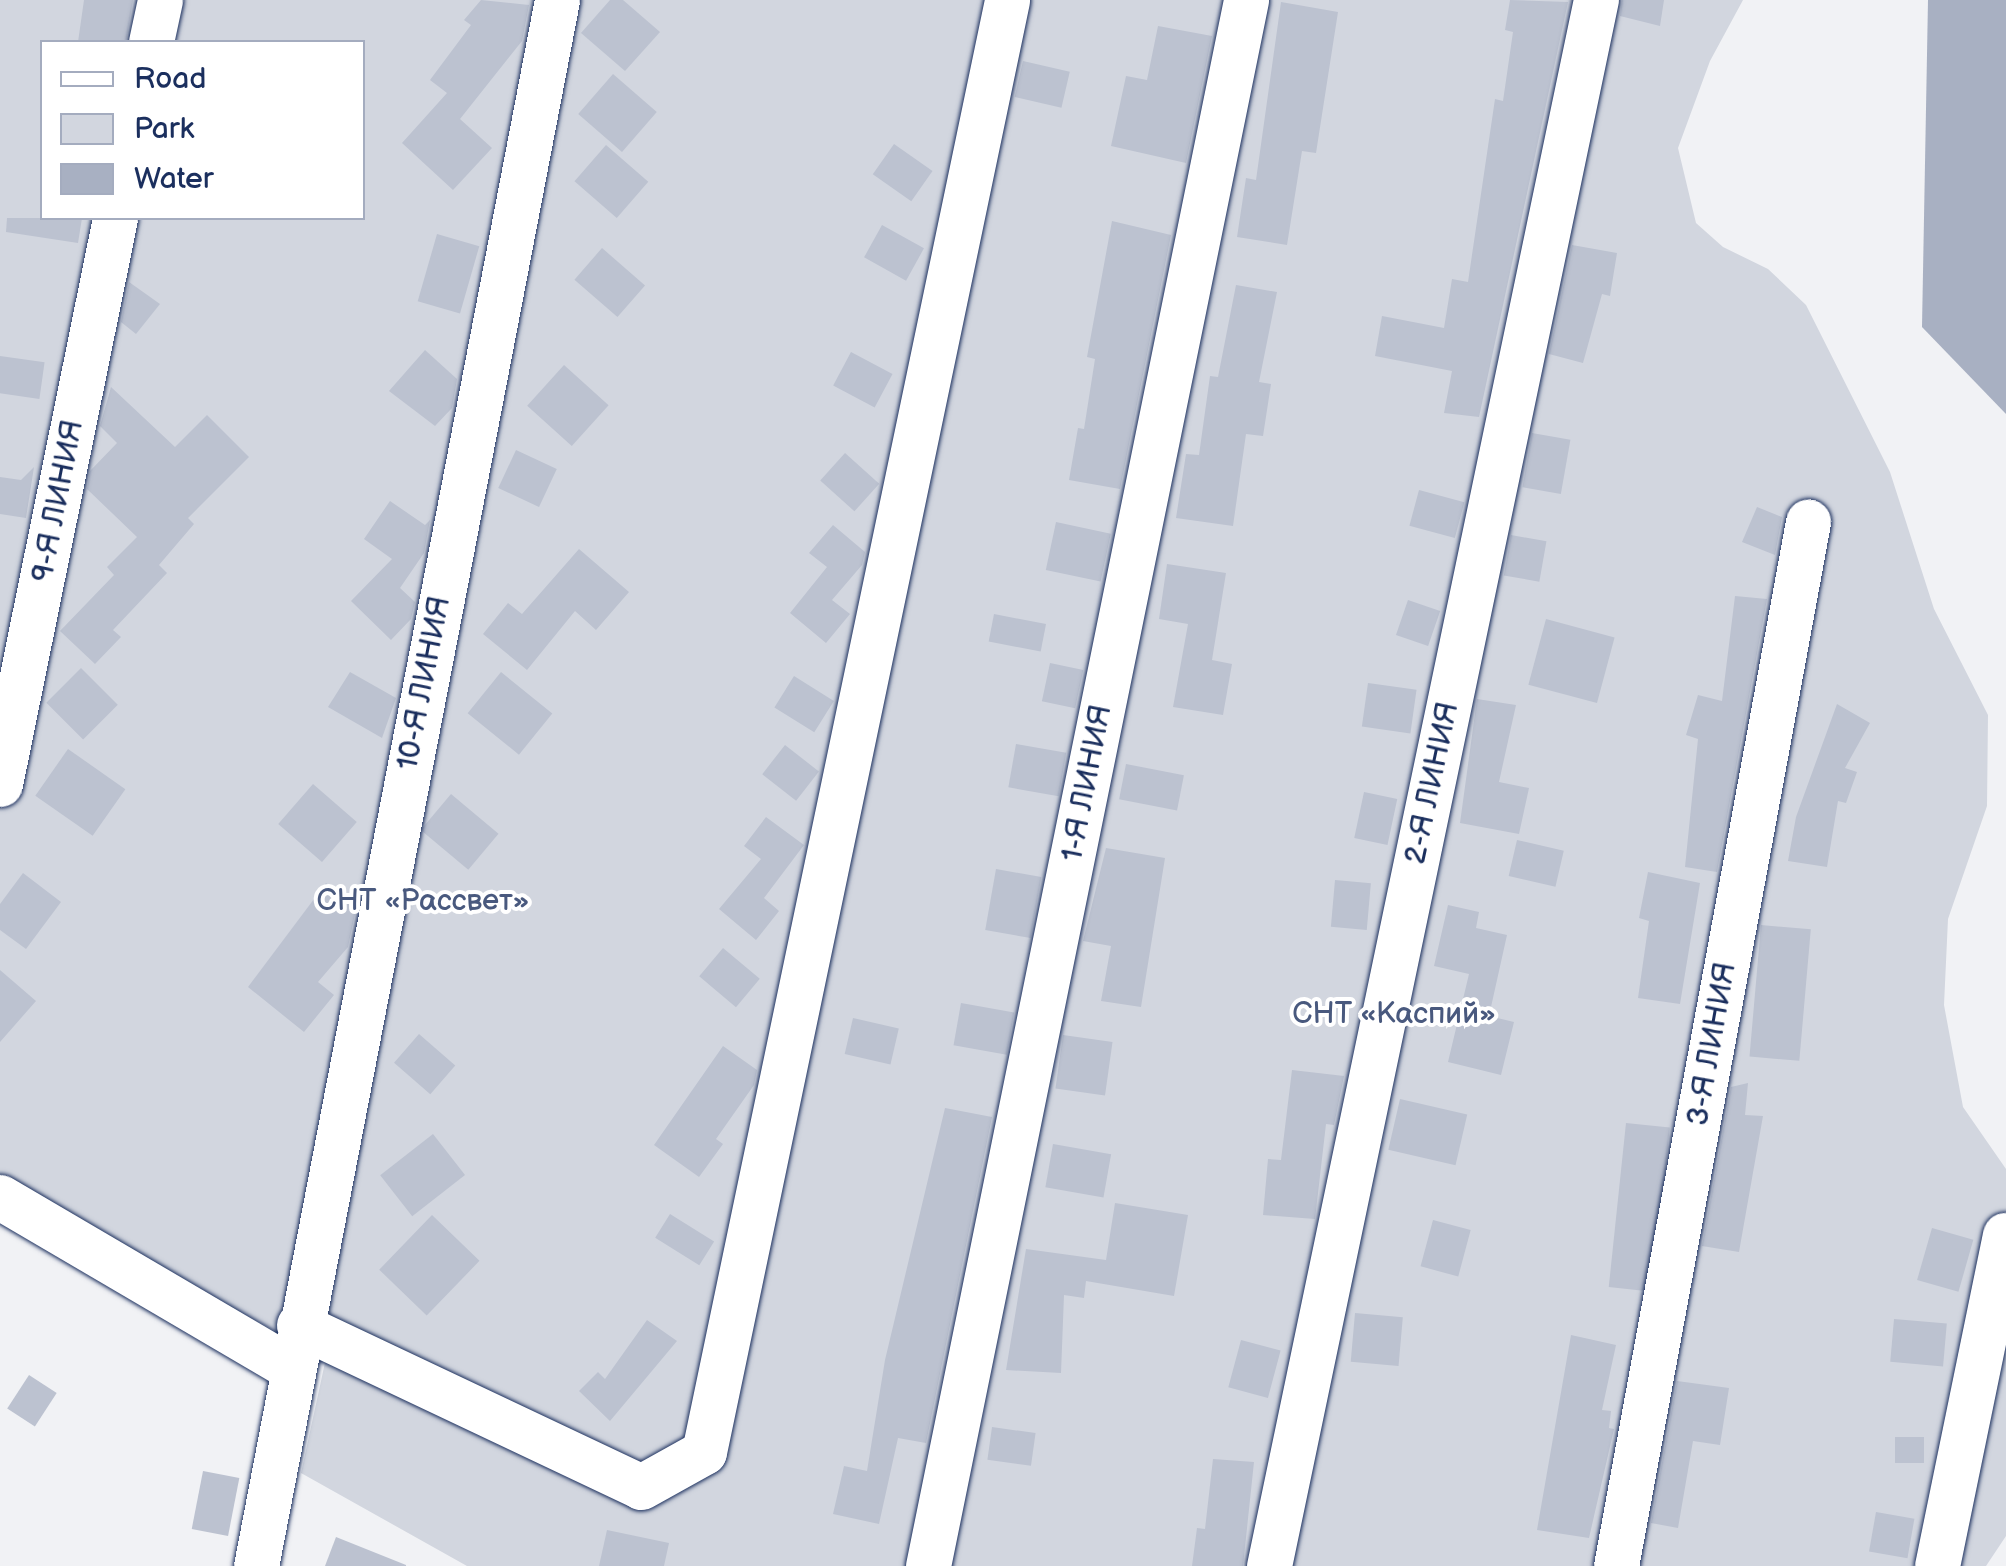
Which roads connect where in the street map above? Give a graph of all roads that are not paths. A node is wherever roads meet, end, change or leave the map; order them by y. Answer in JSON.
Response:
{"nodes":[{"id":1,"x":160,"y":0,"type":"edge"},
{"id":2,"x":557,"y":0,"type":"edge"},
{"id":3,"x":1007,"y":0,"type":"edge"},
{"id":4,"x":1246,"y":0,"type":"edge"},
{"id":5,"x":1596,"y":0,"type":"edge"},
{"id":6,"x":151,"y":40,"type":"edge"},
{"id":7,"x":115,"y":220,"type":"edge"},
{"id":8,"x":1808,"y":522,"type":"dead end"},
{"id":9,"x":0,"y":784,"type":"edge"},
{"id":10,"x":0,"y":1197,"type":"edge"},
{"id":11,"x":2005,"y":1235,"type":"edge"},
{"id":12,"x":295,"y":1346,"type":"junction"},
{"id":13,"x":256,"y":1566,"type":"edge"},
{"id":14,"x":928,"y":1566,"type":"edge"},
{"id":15,"x":1268,"y":1566,"type":"edge"},
{"id":16,"x":1616,"y":1566,"type":"edge"},
{"id":17,"x":1937,"y":1566,"type":"edge"}],
"edges":[{"from":1,"to":6,"type":"street"},
{"from":2,"to":12,"type":"street","name":"10-Я ЛИНИЯ"},
{"from":3,"to":12,"type":"street"},
{"from":4,"to":14,"type":"street","name":"1-Я ЛИНИЯ"},
{"from":5,"to":15,"type":"street","name":"2-Я ЛИНИЯ"},
{"from":7,"to":9,"type":"street","name":"9-Я ЛИНИЯ"},
{"from":8,"to":16,"type":"street","name":"3-Я ЛИНИЯ"},
{"from":10,"to":12,"type":"street"},
{"from":11,"to":17,"type":"street"},
{"from":12,"to":13,"type":"street","name":"10-Я ЛИНИЯ"}]}
